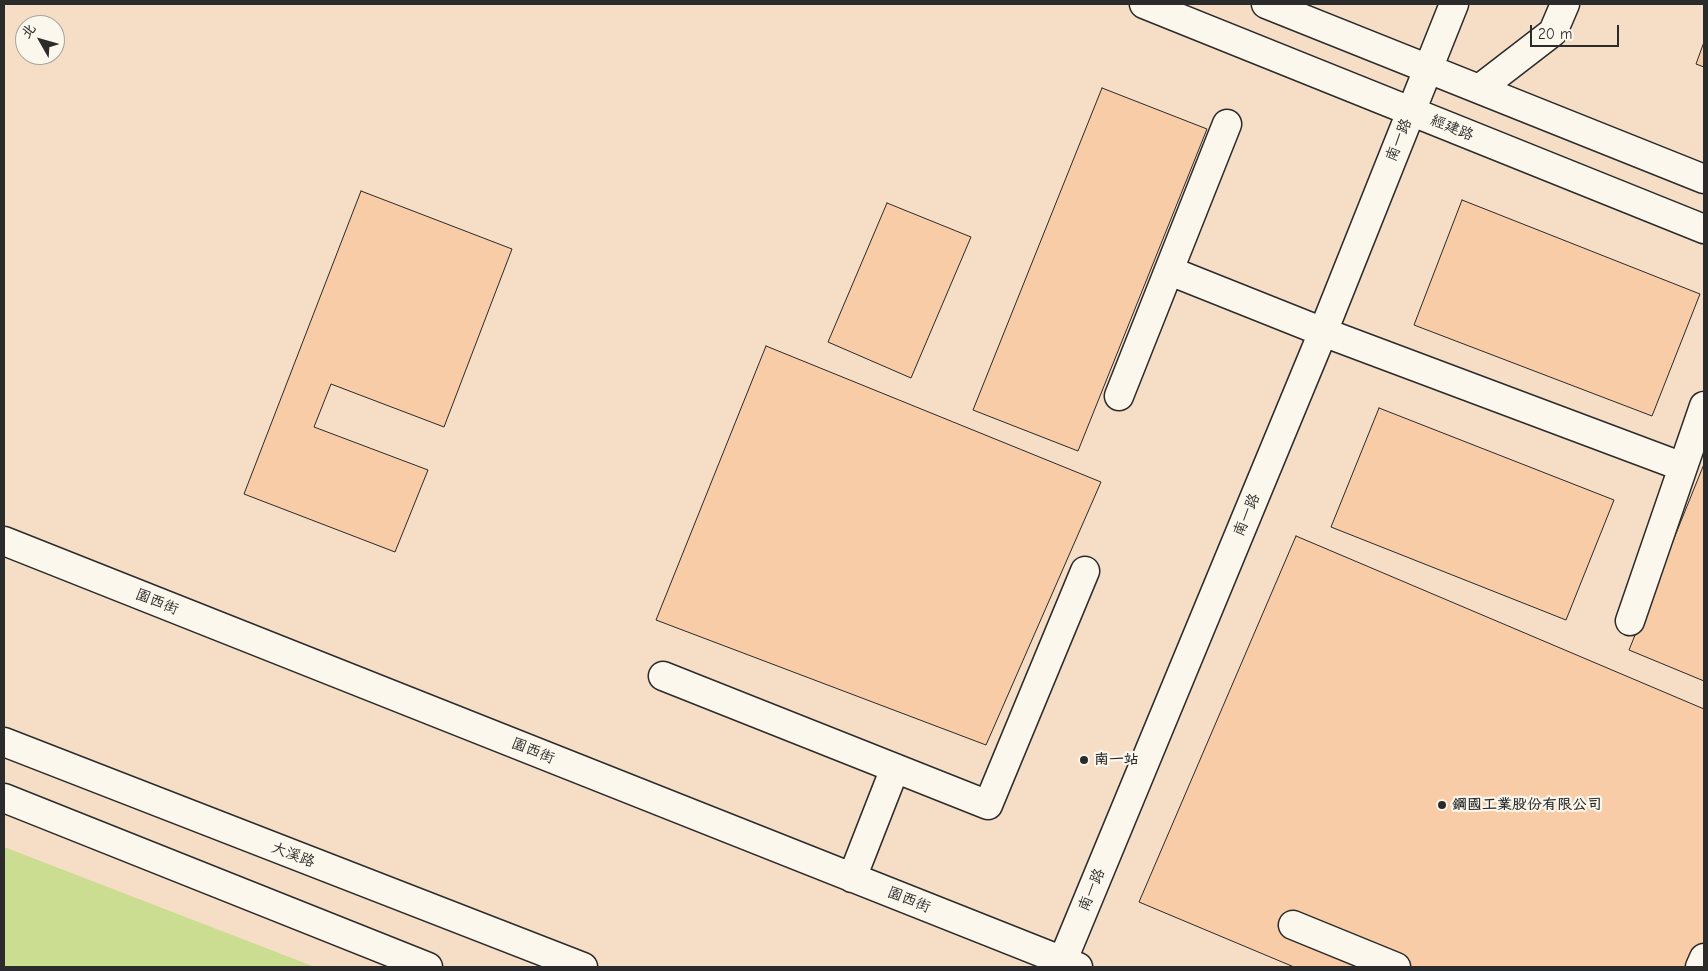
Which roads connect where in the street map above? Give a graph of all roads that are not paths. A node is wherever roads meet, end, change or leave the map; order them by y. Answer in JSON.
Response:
{"nodes":[{"id":1,"x":1144,"y":4,"type":"edge"},
{"id":2,"x":1266,"y":4,"type":"edge"},
{"id":3,"x":1454,"y":4,"type":"edge"},
{"id":4,"x":1565,"y":4,"type":"edge"},
{"id":5,"x":1428,"y":68,"type":"junction"},
{"id":6,"x":1479,"y":89,"type":"junction"},
{"id":7,"x":1411,"y":112,"type":"junction"},
{"id":8,"x":1226,"y":124,"type":"dead end"},
{"id":9,"x":1704,"y":179,"type":"edge"},
{"id":10,"x":1704,"y":229,"type":"edge"},
{"id":11,"x":1170,"y":271,"type":"junction"},
{"id":12,"x":1323,"y":332,"type":"junction"},
{"id":13,"x":1119,"y":396,"type":"dead end"},
{"id":14,"x":1704,"y":406,"type":"edge"},
{"id":15,"x":1683,"y":467,"type":"junction"},
{"id":16,"x":4,"y":541,"type":"edge"},
{"id":17,"x":1085,"y":571,"type":"dead end"},
{"id":18,"x":1630,"y":621,"type":"dead end"},
{"id":19,"x":663,"y":676,"type":"dead end"},
{"id":20,"x":4,"y":742,"type":"edge"},
{"id":21,"x":895,"y":768,"type":"junction"},
{"id":22,"x":4,"y":798,"type":"edge"},
{"id":23,"x":852,"y":878,"type":"junction"},
{"id":24,"x":1293,"y":924,"type":"dead end"},
{"id":25,"x":1704,"y":958,"type":"edge"},
{"id":26,"x":392,"y":961,"type":"edge"},
{"id":27,"x":1067,"y":965,"type":"edge"},
{"id":28,"x":428,"y":967,"type":"edge"},
{"id":29,"x":583,"y":967,"type":"edge"},
{"id":30,"x":1396,"y":967,"type":"edge"},
{"id":31,"x":1700,"y":967,"type":"edge"}],
"edges":[{"from":1,"to":7,"type":"street","name":"經建路"},
{"from":2,"to":5,"type":"street"},
{"from":3,"to":5,"type":"street","name":"南一路"},
{"from":4,"to":6,"type":"street"},
{"from":5,"to":6,"type":"street"},
{"from":5,"to":7,"type":"street","name":"南一路"},
{"from":6,"to":9,"type":"street"},
{"from":7,"to":10,"type":"street","name":"經建路"},
{"from":7,"to":12,"type":"street","name":"南一路"},
{"from":8,"to":11,"type":"street"},
{"from":11,"to":12,"type":"street"},
{"from":11,"to":13,"type":"street"},
{"from":12,"to":15,"type":"street"},
{"from":12,"to":27,"type":"street","name":"南一路"},
{"from":14,"to":15,"type":"street"},
{"from":15,"to":18,"type":"street"},
{"from":16,"to":23,"type":"street","name":"園西街"},
{"from":17,"to":21,"type":"street"},
{"from":19,"to":21,"type":"street"},
{"from":20,"to":29,"type":"street","name":"大溪路"},
{"from":21,"to":23,"type":"street"},
{"from":22,"to":26,"type":"street"},
{"from":23,"to":27,"type":"street","name":"園西街"},
{"from":24,"to":30,"type":"street"},
{"from":25,"to":31,"type":"street"},
{"from":26,"to":28,"type":"street"}]}
